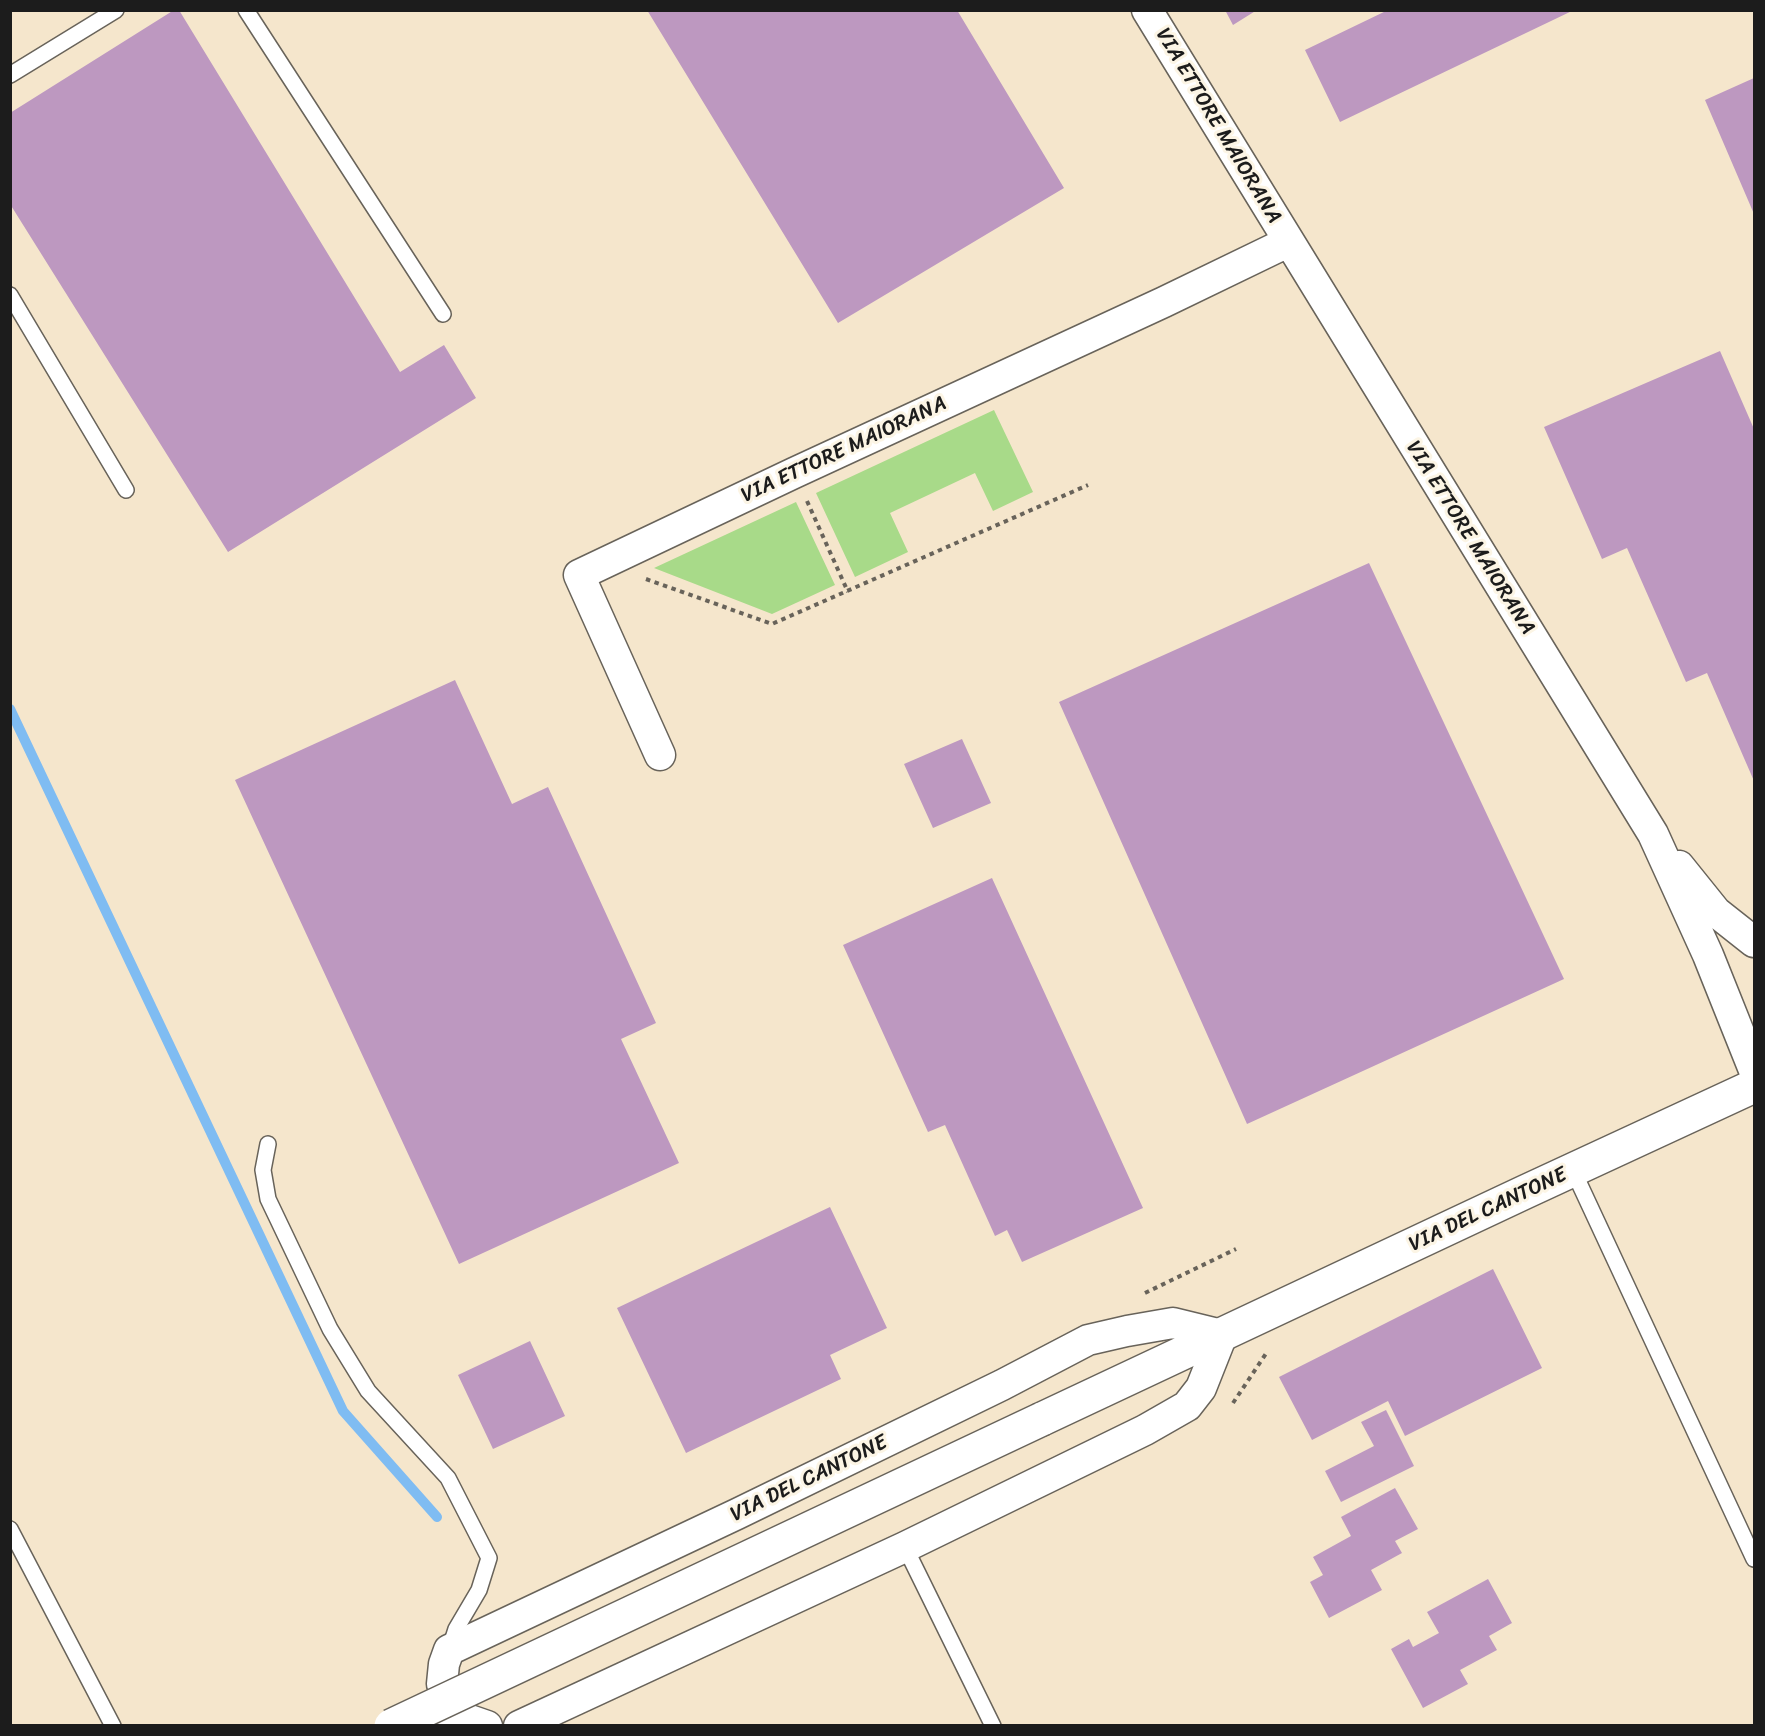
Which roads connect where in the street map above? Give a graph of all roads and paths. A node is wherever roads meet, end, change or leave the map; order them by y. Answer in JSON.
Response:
{"nodes":[{"id":1,"x":116,"y":10,"type":"edge"},
{"id":2,"x":246,"y":10,"type":"edge"},
{"id":3,"x":1147,"y":10,"type":"edge"},
{"id":4,"x":10,"y":75,"type":"edge"},
{"id":5,"x":1288,"y":242,"type":"junction"},
{"id":6,"x":10,"y":296,"type":"edge"},
{"id":7,"x":443,"y":314,"type":"dead end"},
{"id":8,"x":794,"y":473,"type":"junction"},
{"id":9,"x":1088,"y":485,"type":"dead end"},
{"id":10,"x":126,"y":490,"type":"dead end"},
{"id":11,"x":603,"y":563,"type":"junction"},
{"id":12,"x":848,"y":592,"type":"junction"},
{"id":13,"x":660,"y":755,"type":"dead end"},
{"id":14,"x":1653,"y":834,"type":"junction"},
{"id":15,"x":1755,"y":942,"type":"edge"},
{"id":16,"x":1755,"y":1070,"type":"edge"},
{"id":17,"x":1755,"y":1086,"type":"edge"},
{"id":18,"x":268,"y":1144,"type":"dead end"},
{"id":19,"x":1573,"y":1170,"type":"junction"},
{"id":20,"x":1222,"y":1335,"type":"junction"},
{"id":21,"x":1270,"y":1347,"type":"dead end"},
{"id":22,"x":1229,"y":1408,"type":"dead end"},
{"id":23,"x":10,"y":1529,"type":"edge"},
{"id":24,"x":905,"y":1546,"type":"junction"},
{"id":25,"x":1755,"y":1559,"type":"edge"},
{"id":26,"x":449,"y":1650,"type":"junction"},
{"id":27,"x":447,"y":1721,"type":"edge"},
{"id":28,"x":112,"y":1725,"type":"edge"},
{"id":29,"x":391,"y":1725,"type":"edge"},
{"id":30,"x":487,"y":1725,"type":"edge"},
{"id":31,"x":519,"y":1725,"type":"edge"},
{"id":32,"x":993,"y":1725,"type":"edge"}],
"edges":[{"from":1,"to":4,"type":"lane"},
{"from":2,"to":7,"type":"lane"},
{"from":3,"to":5,"type":"street","name":"VIA ETTORE MAIORANA"},
{"from":5,"to":8,"type":"street","name":"VIA ETTORE MAIORANA"},
{"from":5,"to":14,"type":"street","name":"VIA ETTORE MAIORANA"},
{"from":6,"to":10,"type":"lane"},
{"from":8,"to":11,"type":"street","name":"VIA ETTORE MAIORANA"},
{"from":8,"to":12,"type":"path"},
{"from":9,"to":12,"type":"path"},
{"from":11,"to":12,"type":"path"},
{"from":11,"to":13,"type":"street","name":"VIA ETTORE MAIORANA"},
{"from":14,"to":15,"type":"street","name":"VIA ETTORE MAIORANA"},
{"from":14,"to":16,"type":"street","name":"VIA ETTORE MAIORANA"},
{"from":17,"to":19,"type":"street","name":"VIA DEL CANTONE"},
{"from":18,"to":26,"type":"lane"},
{"from":19,"to":20,"type":"street","name":"VIA DEL CANTONE"},
{"from":19,"to":25,"type":"lane"},
{"from":20,"to":24,"type":"street"},
{"from":20,"to":26,"type":"street","name":"VIA DEL CANTONE"},
{"from":20,"to":29,"type":"street","name":"VIA DEL CANTONE","bridge":true},
{"from":21,"to":22,"type":"path"},
{"from":23,"to":28,"type":"lane"},
{"from":24,"to":31,"type":"street"},
{"from":24,"to":32,"type":"lane"},
{"from":26,"to":27,"type":"street"},
{"from":27,"to":30,"type":"street"}]}
